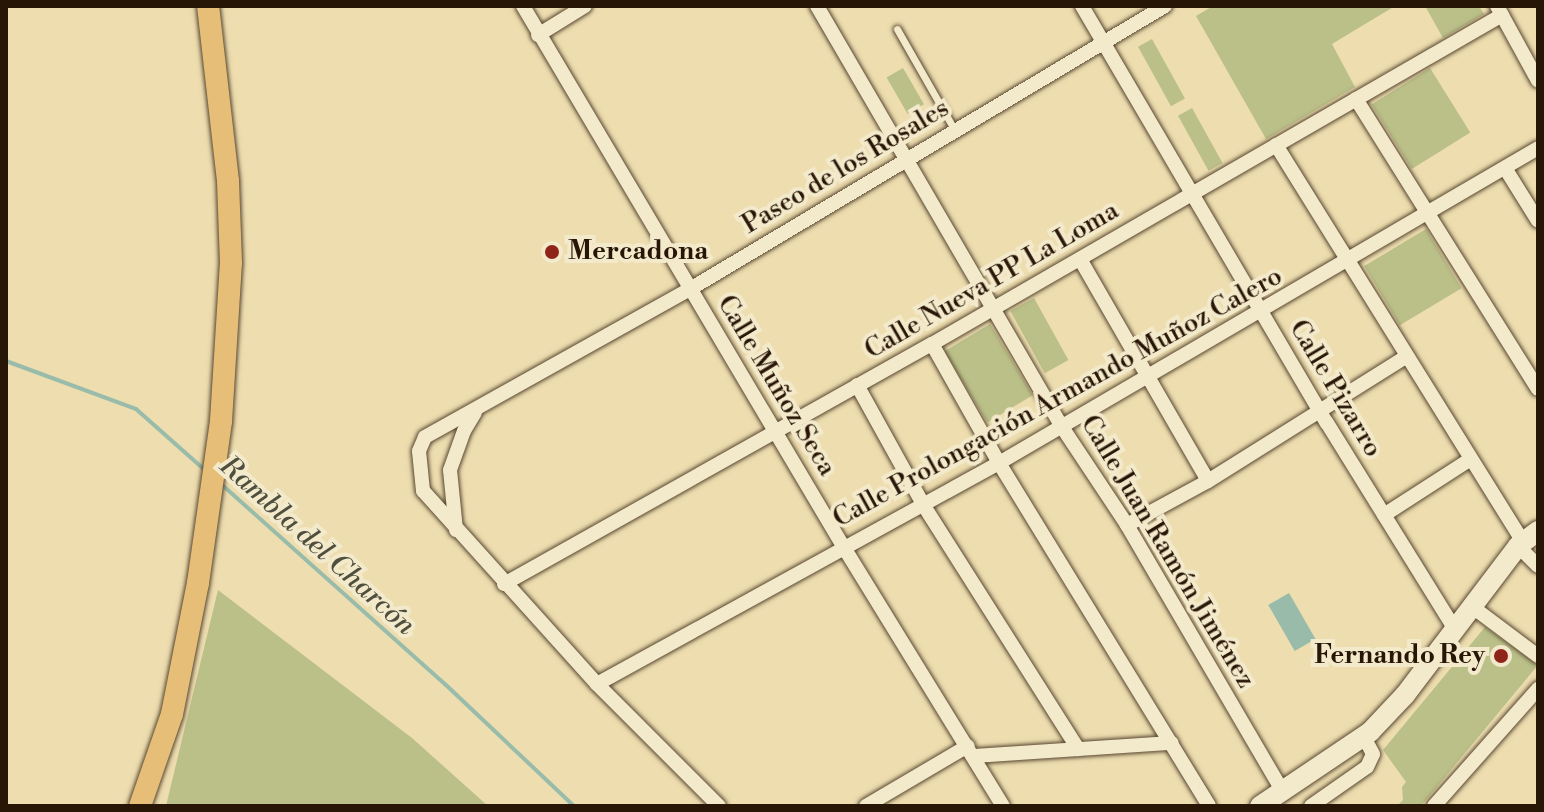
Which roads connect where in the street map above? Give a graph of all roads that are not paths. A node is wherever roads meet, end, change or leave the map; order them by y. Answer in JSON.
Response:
{"nodes":[{"id":1,"x":208,"y":6,"type":"edge"},
{"id":2,"x":523,"y":6,"type":"edge"},
{"id":3,"x":585,"y":6,"type":"edge"},
{"id":4,"x":817,"y":6,"type":"edge"},
{"id":5,"x":1082,"y":6,"type":"edge"},
{"id":6,"x":1165,"y":6,"type":"edge"},
{"id":7,"x":1499,"y":11,"type":"edge"},
{"id":8,"x":897,"y":29,"type":"dead end"},
{"id":9,"x":538,"y":35,"type":"junction"},
{"id":10,"x":1103,"y":42,"type":"junction"},
{"id":11,"x":1538,"y":81,"type":"edge"},
{"id":12,"x":1356,"y":99,"type":"junction"},
{"id":13,"x":954,"y":129,"type":"junction"},
{"id":14,"x":1276,"y":145,"type":"junction"},
{"id":15,"x":1538,"y":148,"type":"edge"},
{"id":16,"x":906,"y":159,"type":"junction"},
{"id":17,"x":1505,"y":168,"type":"junction"},
{"id":18,"x":1193,"y":195,"type":"junction"},
{"id":19,"x":1427,"y":214,"type":"junction"},
{"id":20,"x":1538,"y":221,"type":"edge"},
{"id":21,"x":1080,"y":259,"type":"junction"},
{"id":22,"x":1348,"y":262,"type":"junction"},
{"id":23,"x":690,"y":289,"type":"junction"},
{"id":24,"x":994,"y":308,"type":"junction"},
{"id":25,"x":1260,"y":311,"type":"junction"},
{"id":26,"x":932,"y":344,"type":"junction"},
{"id":27,"x":1406,"y":357,"type":"junction"},
{"id":28,"x":1147,"y":377,"type":"junction"},
{"id":29,"x":857,"y":385,"type":"junction"},
{"id":30,"x":1538,"y":389,"type":"edge"},
{"id":31,"x":477,"y":410,"type":"junction"},
{"id":32,"x":1321,"y":413,"type":"junction"},
{"id":33,"x":1062,"y":427,"type":"junction"},
{"id":34,"x":775,"y":431,"type":"junction"},
{"id":35,"x":1471,"y":459,"type":"junction"},
{"id":36,"x":999,"y":463,"type":"junction"},
{"id":37,"x":1208,"y":481,"type":"junction"},
{"id":38,"x":924,"y":506,"type":"junction"},
{"id":39,"x":1384,"y":515,"type":"junction"},
{"id":40,"x":1127,"y":525,"type":"junction"},
{"id":41,"x":456,"y":530,"type":"junction"},
{"id":42,"x":1526,"y":540,"type":"edge"},
{"id":43,"x":843,"y":546,"type":"junction"},
{"id":44,"x":1538,"y":566,"type":"edge"},
{"id":45,"x":504,"y":584,"type":"junction"},
{"id":46,"x":1470,"y":605,"type":"junction"},
{"id":47,"x":1454,"y":628,"type":"junction"},
{"id":48,"x":1538,"y":656,"type":"edge"},
{"id":49,"x":597,"y":684,"type":"junction"},
{"id":50,"x":1538,"y":689,"type":"edge"},
{"id":51,"x":1364,"y":737,"type":"junction"},
{"id":52,"x":1172,"y":743,"type":"junction"},
{"id":53,"x":1078,"y":749,"type":"junction"},
{"id":54,"x":971,"y":751,"type":"junction"},
{"id":55,"x":1283,"y":792,"type":"junction"},
{"id":56,"x":140,"y":806,"type":"edge"},
{"id":57,"x":719,"y":806,"type":"edge"},
{"id":58,"x":866,"y":806,"type":"edge"},
{"id":59,"x":1003,"y":806,"type":"edge"},
{"id":60,"x":1209,"y":806,"type":"edge"},
{"id":61,"x":1260,"y":806,"type":"edge"},
{"id":62,"x":1311,"y":806,"type":"edge"},
{"id":63,"x":1434,"y":806,"type":"edge"}],
"edges":[{"from":1,"to":56,"type":"main road"},
{"from":2,"to":9,"type":"street","name":"Calle Muñoz Seca"},
{"from":3,"to":9,"type":"street"},
{"from":4,"to":16,"type":"street","name":"Calle Juan Ramón Jiménez"},
{"from":5,"to":10,"type":"street","name":"Calle Pizarro"},
{"from":6,"to":10,"type":"street","name":"Paseo de los Rosales"},
{"from":7,"to":11,"type":"street"},
{"from":7,"to":12,"type":"street","name":"Calle Nueva PP La Loma"},
{"from":8,"to":13,"type":"lane"},
{"from":9,"to":23,"type":"street","name":"Calle Muñoz Seca"},
{"from":10,"to":13,"type":"street","name":"Paseo de los Rosales"},
{"from":10,"to":18,"type":"street","name":"Calle Pizarro"},
{"from":12,"to":14,"type":"street","name":"Calle Nueva PP La Loma"},
{"from":12,"to":19,"type":"street"},
{"from":13,"to":16,"type":"street","name":"Paseo de los Rosales"},
{"from":14,"to":18,"type":"street","name":"Calle Nueva PP La Loma"},
{"from":14,"to":22,"type":"street"},
{"from":15,"to":17,"type":"street","name":"Calle Prolongación Armando Muñoz Calero"},
{"from":16,"to":23,"type":"street","name":"Paseo de los Rosales"},
{"from":16,"to":24,"type":"street","name":"Calle Juan Ramón Jiménez"},
{"from":17,"to":19,"type":"street","name":"Calle Prolongación Armando Muñoz Calero"},
{"from":17,"to":20,"type":"street"},
{"from":18,"to":21,"type":"street","name":"Calle Nueva PP La Loma"},
{"from":18,"to":25,"type":"street","name":"Calle Pizarro"},
{"from":19,"to":22,"type":"street","name":"Calle Prolongación Armando Muñoz Calero"},
{"from":19,"to":30,"type":"street"},
{"from":21,"to":24,"type":"street","name":"Calle Nueva PP La Loma"},
{"from":21,"to":28,"type":"street"},
{"from":22,"to":25,"type":"street","name":"Calle Prolongación Armando Muñoz Calero"},
{"from":22,"to":27,"type":"street"},
{"from":23,"to":31,"type":"street","name":"Paseo de los Rosales"},
{"from":23,"to":34,"type":"street","name":"Calle Muñoz Seca"},
{"from":24,"to":26,"type":"street","name":"Calle Nueva PP La Loma"},
{"from":24,"to":33,"type":"street","name":"Calle Juan Ramón Jiménez"},
{"from":25,"to":28,"type":"street","name":"Calle Prolongación Armando Muñoz Calero"},
{"from":25,"to":32,"type":"street","name":"Calle Pizarro"},
{"from":26,"to":29,"type":"street","name":"Calle Nueva PP La Loma"},
{"from":26,"to":36,"type":"street"},
{"from":27,"to":32,"type":"street"},
{"from":27,"to":35,"type":"street"},
{"from":28,"to":33,"type":"street","name":"Calle Prolongación Armando Muñoz Calero"},
{"from":28,"to":37,"type":"street"},
{"from":29,"to":34,"type":"street","name":"Calle Nueva PP La Loma"},
{"from":29,"to":38,"type":"street"},
{"from":31,"to":41,"type":"street"},
{"from":31,"to":41,"type":"street","name":"Paseo de los Rosales"},
{"from":32,"to":37,"type":"street"},
{"from":32,"to":39,"type":"street","name":"Calle Pizarro"},
{"from":33,"to":36,"type":"street","name":"Calle Prolongación Armando Muñoz Calero"},
{"from":33,"to":40,"type":"street","name":"Calle Juan Ramón Jiménez"},
{"from":34,"to":43,"type":"street","name":"Calle Muñoz Seca"},
{"from":34,"to":45,"type":"street","name":"Calle Nueva PP La Loma"},
{"from":35,"to":39,"type":"street"},
{"from":35,"to":42,"type":"street"},
{"from":36,"to":38,"type":"street","name":"Calle Prolongación Armando Muñoz Calero"},
{"from":36,"to":52,"type":"street"},
{"from":37,"to":40,"type":"street"},
{"from":38,"to":43,"type":"street","name":"Calle Prolongación Armando Muñoz Calero"},
{"from":38,"to":53,"type":"street"},
{"from":39,"to":47,"type":"street","name":"Calle Pizarro"},
{"from":40,"to":55,"type":"street","name":"Calle Juan Ramón Jiménez"},
{"from":41,"to":45,"type":"street"},
{"from":42,"to":44,"type":"street"},
{"from":42,"to":46,"type":"main road"},
{"from":43,"to":49,"type":"street","name":"Calle Prolongación Armando Muñoz Calero"},
{"from":43,"to":54,"type":"street","name":"Calle Muñoz Seca"},
{"from":45,"to":49,"type":"street"},
{"from":46,"to":47,"type":"main road"},
{"from":46,"to":48,"type":"street"},
{"from":47,"to":51,"type":"main road"},
{"from":49,"to":57,"type":"street"},
{"from":50,"to":63,"type":"street"},
{"from":51,"to":55,"type":"main road"},
{"from":51,"to":62,"type":"street"},
{"from":52,"to":53,"type":"street"},
{"from":52,"to":60,"type":"street"},
{"from":53,"to":54,"type":"street"},
{"from":54,"to":58,"type":"street"},
{"from":54,"to":59,"type":"street","name":"Calle Muñoz Seca"},
{"from":55,"to":61,"type":"main road"}]}
